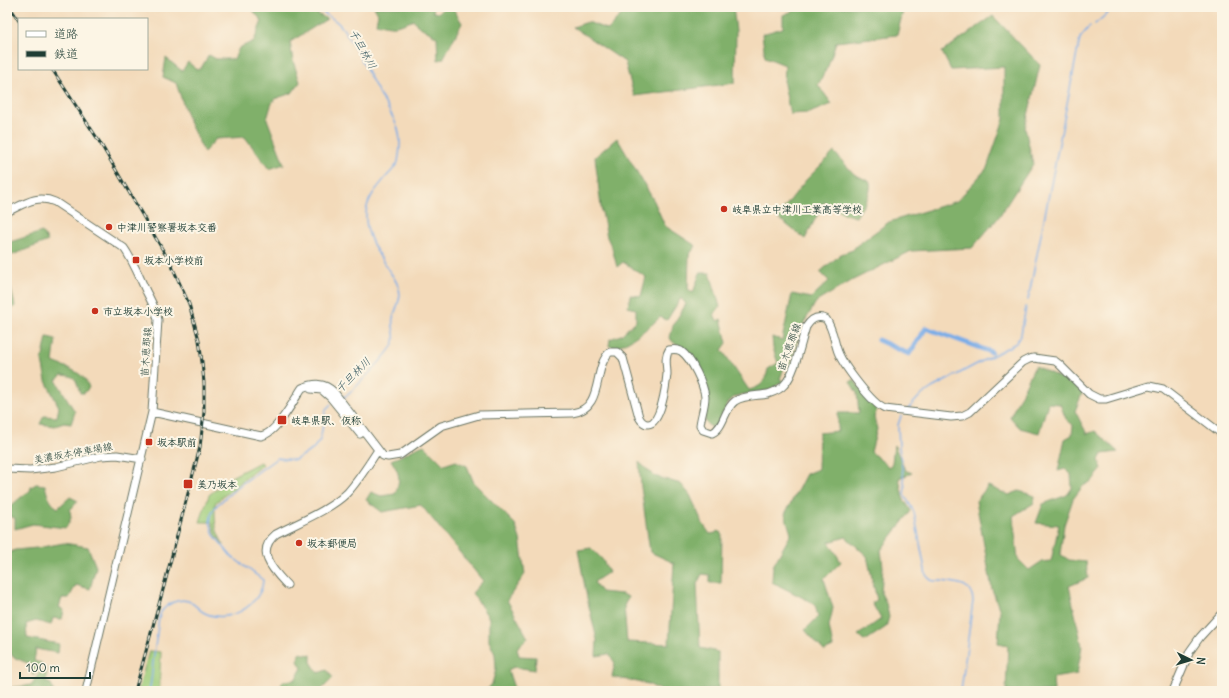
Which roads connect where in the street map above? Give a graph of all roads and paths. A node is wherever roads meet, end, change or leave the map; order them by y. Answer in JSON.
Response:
{"nodes":[{"id":1,"x":7,"y":212,"type":"edge"},
{"id":2,"x":152,"y":412,"type":"junction"},
{"id":3,"x":1222,"y":434,"type":"edge"},
{"id":4,"x":378,"y":450,"type":"junction"},
{"id":5,"x":142,"y":459,"type":"junction"},
{"id":6,"x":7,"y":469,"type":"edge"},
{"id":7,"x":287,"y":585,"type":"dead end"},
{"id":8,"x":1222,"y":613,"type":"edge"},
{"id":9,"x":86,"y":691,"type":"edge"},
{"id":10,"x":1173,"y":691,"type":"edge"}],
"edges":[{"from":1,"to":2,"type":"main road","name":"苗木恵那線"},
{"from":2,"to":4,"type":"main road"},
{"from":2,"to":5,"type":"main road"},
{"from":3,"to":4,"type":"main road","name":"苗木恵那線"},
{"from":4,"to":7,"type":"main road"},
{"from":5,"to":6,"type":"main road","name":"美濃坂本停車場線"},
{"from":5,"to":9,"type":"main road"},
{"from":8,"to":10,"type":"main road"}]}
